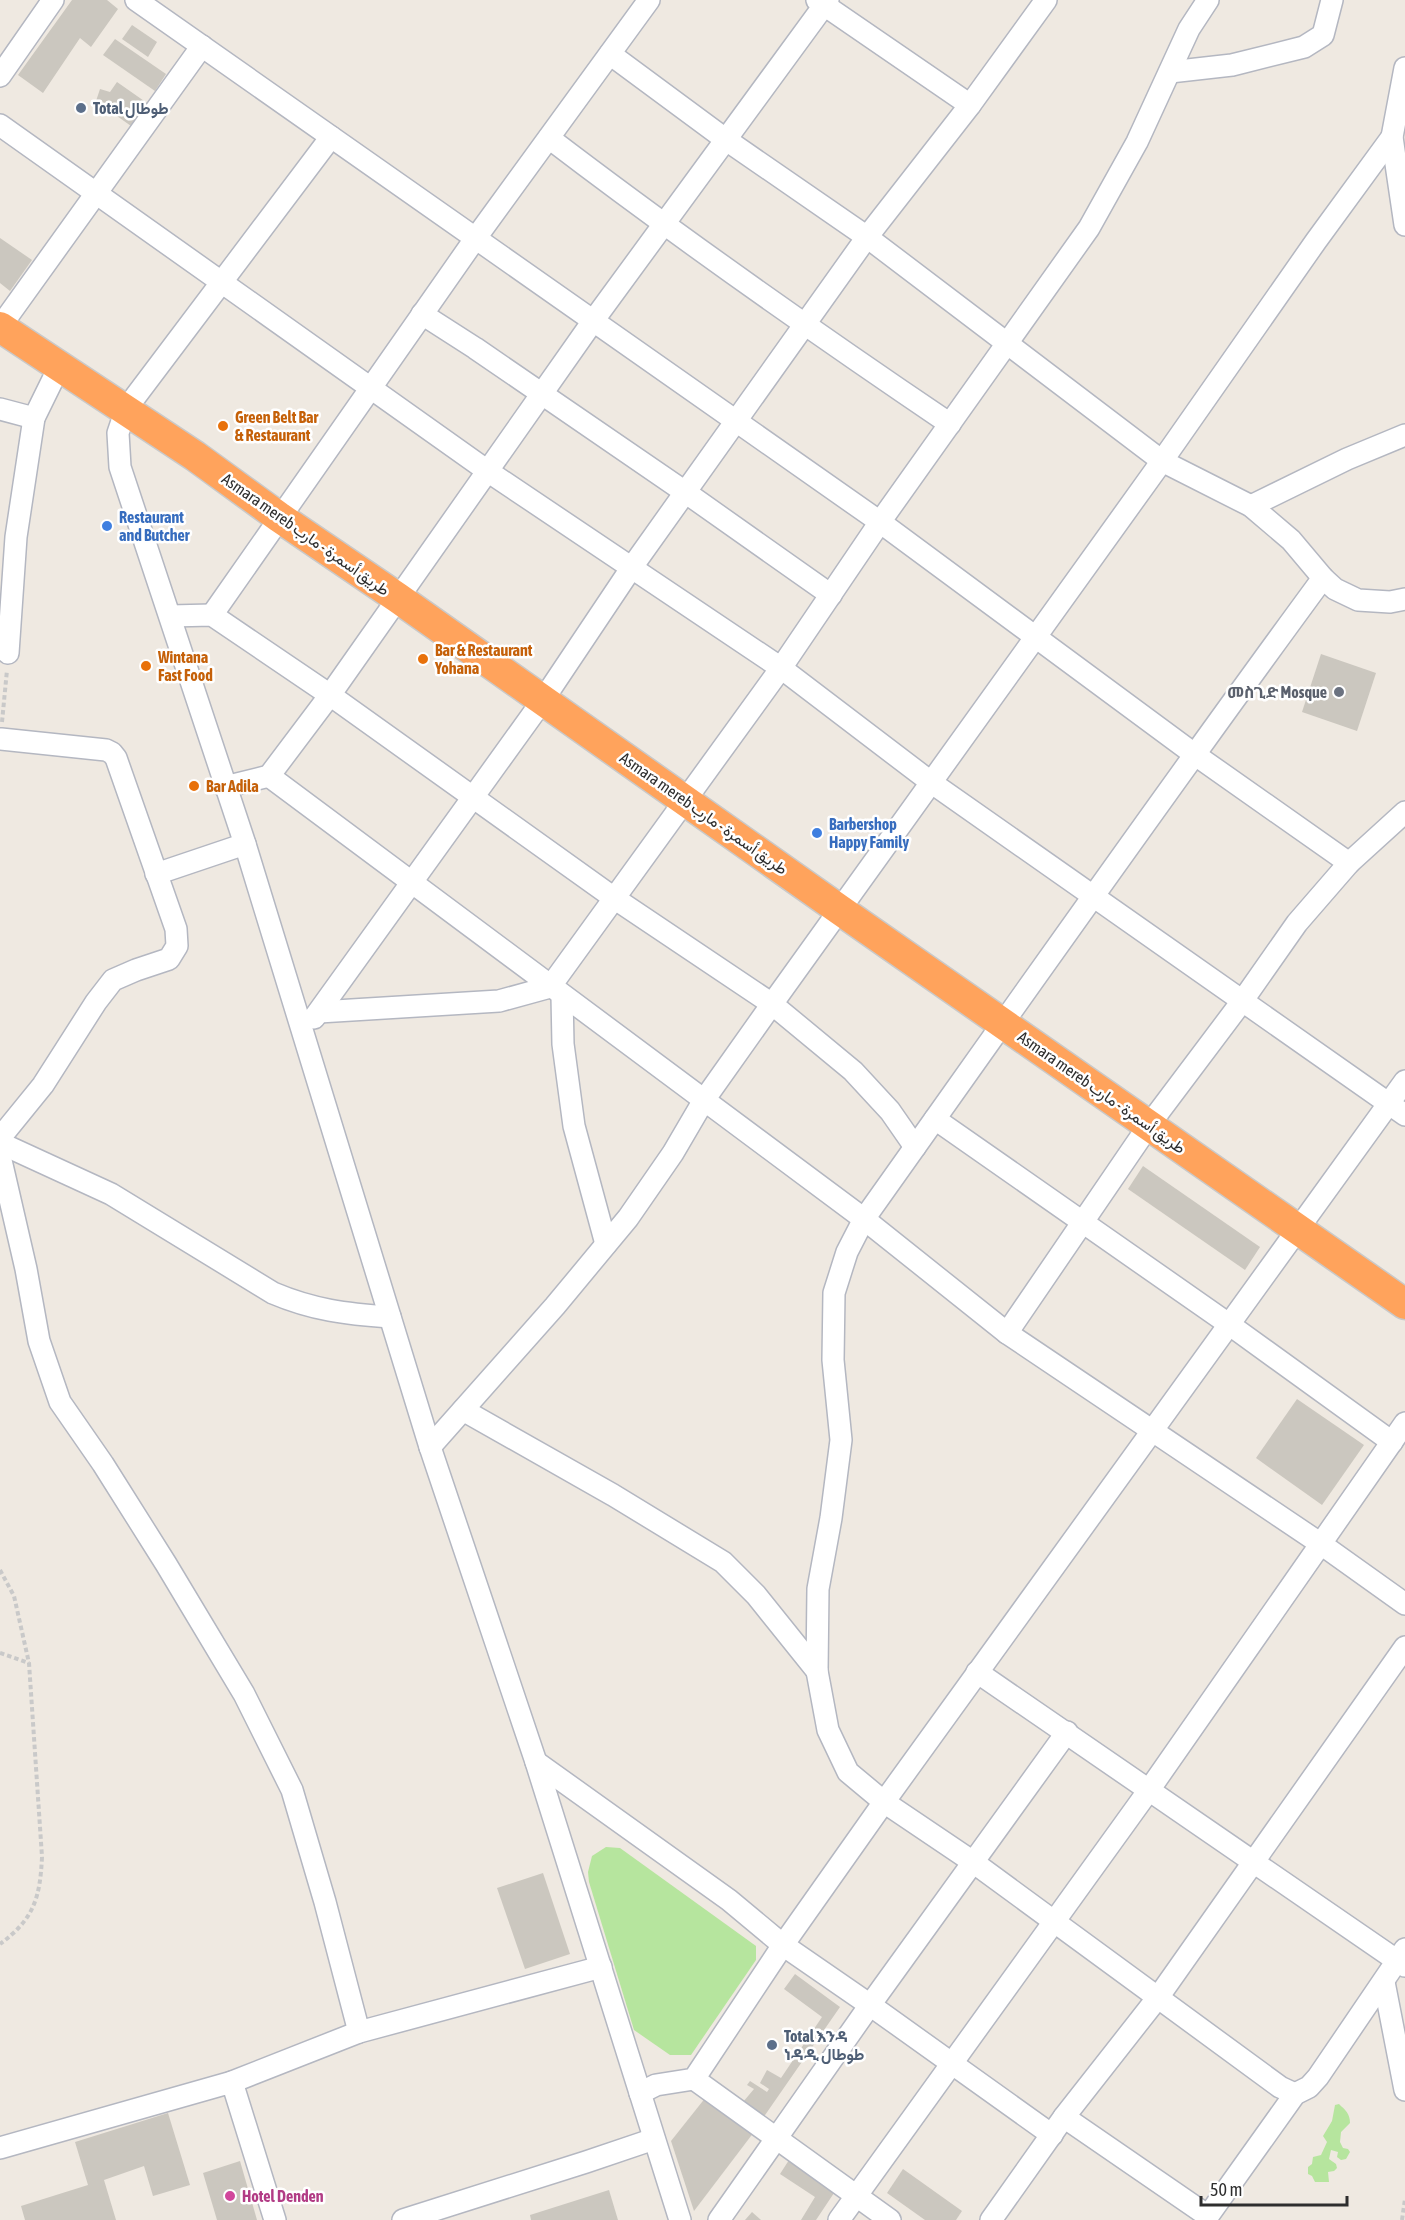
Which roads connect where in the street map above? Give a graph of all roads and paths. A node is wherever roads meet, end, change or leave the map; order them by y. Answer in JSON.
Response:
{"nodes":[{"id":1,"x":53,"y":0,"type":"edge"},
{"id":2,"x":136,"y":0,"type":"edge"},
{"id":3,"x":649,"y":0,"type":"edge"},
{"id":4,"x":1046,"y":0,"type":"edge"},
{"id":5,"x":1208,"y":0,"type":"edge"},
{"id":6,"x":1332,"y":0,"type":"edge"},
{"id":7,"x":823,"y":2,"type":"edge"},
{"id":8,"x":202,"y":46,"type":"junction"},
{"id":9,"x":610,"y":54,"type":"junction"},
{"id":10,"x":1405,"y":68,"type":"edge"},
{"id":11,"x":1170,"y":72,"type":"junction"},
{"id":12,"x":0,"y":76,"type":"edge"},
{"id":13,"x":970,"y":105,"type":"junction"},
{"id":14,"x":0,"y":124,"type":"edge"},
{"id":15,"x":331,"y":137,"type":"junction"},
{"id":16,"x":1392,"y":137,"type":"junction"},
{"id":17,"x":549,"y":138,"type":"junction"},
{"id":18,"x":725,"y":139,"type":"junction"},
{"id":19,"x":97,"y":193,"type":"junction"},
{"id":20,"x":663,"y":225,"type":"junction"},
{"id":21,"x":1405,"y":225,"type":"edge"},
{"id":22,"x":867,"y":237,"type":"junction"},
{"id":23,"x":475,"y":239,"type":"junction"},
{"id":24,"x":222,"y":284,"type":"junction"},
{"id":25,"x":422,"y":314,"type":"junction"},
{"id":26,"x":593,"y":321,"type":"junction"},
{"id":27,"x":804,"y":325,"type":"junction"},
{"id":28,"x":0,"y":327,"type":"edge"},
{"id":29,"x":1007,"y":344,"type":"junction"},
{"id":30,"x":60,"y":365,"type":"junction"},
{"id":31,"x":370,"y":388,"type":"junction"},
{"id":32,"x":542,"y":395,"type":"junction"},
{"id":33,"x":0,"y":409,"type":"edge"},
{"id":34,"x":126,"y":409,"type":"junction"},
{"id":35,"x":34,"y":418,"type":"junction"},
{"id":36,"x":736,"y":420,"type":"junction"},
{"id":37,"x":950,"y":424,"type":"junction"},
{"id":38,"x":1405,"y":435,"type":"edge"},
{"id":39,"x":1162,"y":461,"type":"junction"},
{"id":40,"x":489,"y":472,"type":"junction"},
{"id":41,"x":685,"y":492,"type":"junction"},
{"id":42,"x":1251,"y":506,"type":"junction"},
{"id":43,"x":279,"y":517,"type":"junction"},
{"id":44,"x":880,"y":522,"type":"junction"},
{"id":45,"x":632,"y":567,"type":"junction"},
{"id":46,"x":1323,"y":579,"type":"junction"},
{"id":47,"x":831,"y":595,"type":"junction"},
{"id":48,"x":398,"y":598,"type":"junction"},
{"id":49,"x":1405,"y":599,"type":"edge"},
{"id":50,"x":212,"y":615,"type":"junction"},
{"id":51,"x":170,"y":616,"type":"junction"},
{"id":52,"x":1037,"y":636,"type":"junction"},
{"id":53,"x":8,"y":653,"type":"joint"},
{"id":54,"x":781,"y":668,"type":"junction"},
{"id":55,"x":330,"y":695,"type":"junction"},
{"id":56,"x":543,"y":700,"type":"junction"},
{"id":57,"x":1,"y":739,"type":"edge"},
{"id":58,"x":1194,"y":754,"type":"junction"},
{"id":59,"x":269,"y":776,"type":"junction"},
{"id":60,"x":932,"y":783,"type":"junction"},
{"id":61,"x":225,"y":787,"type":"junction"},
{"id":62,"x":473,"y":797,"type":"junction"},
{"id":63,"x":684,"y":800,"type":"junction"},
{"id":64,"x":1405,"y":812,"type":"edge"},
{"id":65,"x":245,"y":844,"type":"junction"},
{"id":66,"x":1349,"y":863,"type":"junction"},
{"id":67,"x":156,"y":874,"type":"junction"},
{"id":68,"x":411,"y":884,"type":"junction"},
{"id":69,"x":1093,"y":897,"type":"junction"},
{"id":70,"x":614,"y":898,"type":"junction"},
{"id":71,"x":840,"y":910,"type":"junction"},
{"id":72,"x":556,"y":991,"type":"junction"},
{"id":73,"x":1243,"y":1000,"type":"junction"},
{"id":74,"x":772,"y":1004,"type":"junction"},
{"id":75,"x":319,"y":1012,"type":"junction"},
{"id":76,"x":1003,"y":1023,"type":"junction"},
{"id":77,"x":302,"y":1032,"type":"junction"},
{"id":78,"x":1405,"y":1081,"type":"edge"},
{"id":79,"x":704,"y":1100,"type":"junction"},
{"id":80,"x":1397,"y":1109,"type":"edge"},
{"id":81,"x":935,"y":1119,"type":"junction"},
{"id":82,"x":1149,"y":1125,"type":"junction"},
{"id":83,"x":0,"y":1138,"type":"edge"},
{"id":84,"x":0,"y":1143,"type":"edge"},
{"id":85,"x":915,"y":1147,"type":"junction"},
{"id":86,"x":0,"y":1156,"type":"edge"},
{"id":87,"x":864,"y":1219,"type":"junction"},
{"id":88,"x":1083,"y":1224,"type":"junction"},
{"id":89,"x":1297,"y":1229,"type":"junction"},
{"id":90,"x":606,"y":1244,"type":"junction"},
{"id":91,"x":1405,"y":1304,"type":"edge"},
{"id":92,"x":390,"y":1317,"type":"junction"},
{"id":93,"x":1230,"y":1325,"type":"junction"},
{"id":94,"x":1007,"y":1333,"type":"junction"},
{"id":95,"x":463,"y":1410,"type":"junction"},
{"id":96,"x":1405,"y":1423,"type":"edge"},
{"id":97,"x":1154,"y":1431,"type":"junction"},
{"id":98,"x":1392,"y":1442,"type":"junction"},
{"id":99,"x":430,"y":1447,"type":"junction"},
{"id":100,"x":1321,"y":1544,"type":"junction"},
{"id":101,"x":0,"y":1570,"type":"edge"},
{"id":102,"x":1405,"y":1604,"type":"edge"},
{"id":103,"x":1405,"y":1647,"type":"edge"},
{"id":104,"x":0,"y":1653,"type":"edge"},
{"id":105,"x":29,"y":1663,"type":"junction"},
{"id":106,"x":817,"y":1671,"type":"junction"},
{"id":107,"x":977,"y":1672,"type":"junction"},
{"id":108,"x":1067,"y":1732,"type":"junction"},
{"id":109,"x":536,"y":1762,"type":"junction"},
{"id":110,"x":1149,"y":1790,"type":"junction"},
{"id":111,"x":884,"y":1802,"type":"junction"},
{"id":112,"x":973,"y":1862,"type":"junction"},
{"id":113,"x":1254,"y":1863,"type":"junction"},
{"id":114,"x":1054,"y":1922,"type":"junction"},
{"id":115,"x":0,"y":1944,"type":"edge"},
{"id":116,"x":783,"y":1945,"type":"junction"},
{"id":117,"x":1402,"y":1958,"type":"edge"},
{"id":118,"x":601,"y":1967,"type":"junction"},
{"id":119,"x":1384,"y":1982,"type":"junction"},
{"id":120,"x":1159,"y":1996,"type":"junction"},
{"id":121,"x":870,"y":2005,"type":"junction"},
{"id":122,"x":360,"y":2032,"type":"junction"},
{"id":123,"x":953,"y":2064,"type":"junction"},
{"id":124,"x":694,"y":2079,"type":"junction"},
{"id":125,"x":232,"y":2082,"type":"junction"},
{"id":126,"x":1405,"y":2090,"type":"edge"},
{"id":127,"x":640,"y":2093,"type":"junction"},
{"id":128,"x":1295,"y":2094,"type":"junction"},
{"id":129,"x":1064,"y":2118,"type":"junction"},
{"id":130,"x":1052,"y":2135,"type":"junction"},
{"id":131,"x":776,"y":2138,"type":"junction"},
{"id":132,"x":654,"y":2139,"type":"junction"},
{"id":133,"x":0,"y":2148,"type":"edge"},
{"id":134,"x":858,"y":2196,"type":"junction"},
{"id":135,"x":1405,"y":2199,"type":"edge"},
{"id":136,"x":275,"y":2220,"type":"edge"},
{"id":137,"x":403,"y":2220,"type":"edge"},
{"id":138,"x":680,"y":2220,"type":"edge"},
{"id":139,"x":719,"y":2220,"type":"edge"},
{"id":140,"x":839,"y":2220,"type":"edge"},
{"id":141,"x":890,"y":2220,"type":"edge"},
{"id":142,"x":991,"y":2220,"type":"edge"},
{"id":143,"x":1402,"y":2220,"type":"edge"}],
"edges":[{"from":1,"to":12,"type":"street"},
{"from":2,"to":8,"type":"street"},
{"from":3,"to":9,"type":"street"},
{"from":4,"to":13,"type":"street"},
{"from":5,"to":11,"type":"street"},
{"from":6,"to":11,"type":"street"},
{"from":7,"to":13,"type":"street"},
{"from":7,"to":18,"type":"street"},
{"from":8,"to":15,"type":"street"},
{"from":8,"to":19,"type":"street"},
{"from":9,"to":17,"type":"street"},
{"from":9,"to":18,"type":"street"},
{"from":10,"to":16,"type":"street"},
{"from":11,"to":29,"type":"street"},
{"from":13,"to":22,"type":"street"},
{"from":14,"to":19,"type":"street"},
{"from":15,"to":23,"type":"street"},
{"from":15,"to":24,"type":"street"},
{"from":16,"to":21,"type":"street"},
{"from":16,"to":39,"type":"street"},
{"from":17,"to":20,"type":"street"},
{"from":17,"to":23,"type":"street"},
{"from":18,"to":20,"type":"street"},
{"from":18,"to":22,"type":"street"},
{"from":19,"to":24,"type":"street"},
{"from":19,"to":28,"type":"street"},
{"from":20,"to":26,"type":"street"},
{"from":20,"to":27,"type":"street"},
{"from":22,"to":27,"type":"street"},
{"from":22,"to":29,"type":"street"},
{"from":23,"to":25,"type":"street"},
{"from":23,"to":26,"type":"street"},
{"from":24,"to":31,"type":"street"},
{"from":24,"to":34,"type":"street"},
{"from":25,"to":31,"type":"street"},
{"from":25,"to":32,"type":"street"},
{"from":26,"to":32,"type":"street"},
{"from":26,"to":36,"type":"street"},
{"from":27,"to":36,"type":"street"},
{"from":27,"to":37,"type":"street"},
{"from":28,"to":30,"type":"highway","name":"Asmara mereb طريق أسمرة - مارب"},
{"from":29,"to":37,"type":"street"},
{"from":29,"to":39,"type":"street"},
{"from":30,"to":34,"type":"highway","name":"Asmara mereb طريق أسمرة - مارب"},
{"from":30,"to":35,"type":"street"},
{"from":31,"to":40,"type":"street"},
{"from":31,"to":43,"type":"street"},
{"from":32,"to":40,"type":"street"},
{"from":32,"to":41,"type":"street"},
{"from":33,"to":35,"type":"street"},
{"from":34,"to":43,"type":"highway","name":"Asmara mereb طريق أسمرة - مارب"},
{"from":34,"to":51,"type":"street"},
{"from":35,"to":53,"type":"street"},
{"from":36,"to":41,"type":"street"},
{"from":36,"to":44,"type":"street"},
{"from":37,"to":44,"type":"street"},
{"from":38,"to":42,"type":"street"},
{"from":39,"to":42,"type":"street"},
{"from":39,"to":52,"type":"street"},
{"from":40,"to":45,"type":"street"},
{"from":40,"to":48,"type":"street"},
{"from":41,"to":45,"type":"street"},
{"from":41,"to":47,"type":"street"},
{"from":42,"to":46,"type":"street"},
{"from":43,"to":48,"type":"highway","name":"Asmara mereb طريق أسمرة - مارب"},
{"from":43,"to":50,"type":"street"},
{"from":44,"to":47,"type":"street"},
{"from":44,"to":52,"type":"street"},
{"from":45,"to":54,"type":"street"},
{"from":45,"to":56,"type":"street"},
{"from":46,"to":49,"type":"street"},
{"from":46,"to":58,"type":"street"},
{"from":47,"to":54,"type":"street"},
{"from":48,"to":55,"type":"street"},
{"from":48,"to":56,"type":"highway","name":"Asmara mereb طريق أسمرة - مارب"},
{"from":50,"to":51,"type":"street"},
{"from":50,"to":55,"type":"street"},
{"from":51,"to":61,"type":"street"},
{"from":52,"to":58,"type":"street"},
{"from":52,"to":60,"type":"street"},
{"from":53,"to":57,"type":"path"},
{"from":54,"to":60,"type":"street"},
{"from":54,"to":63,"type":"street"},
{"from":55,"to":59,"type":"street"},
{"from":55,"to":62,"type":"street"},
{"from":56,"to":62,"type":"street"},
{"from":56,"to":63,"type":"highway","name":"Asmara mereb طريق أسمرة - مارب"},
{"from":57,"to":67,"type":"street"},
{"from":58,"to":66,"type":"street"},
{"from":58,"to":69,"type":"street"},
{"from":59,"to":61,"type":"street"},
{"from":59,"to":68,"type":"street"},
{"from":60,"to":69,"type":"street"},
{"from":60,"to":71,"type":"street"},
{"from":61,"to":65,"type":"street"},
{"from":62,"to":68,"type":"street"},
{"from":62,"to":70,"type":"street"},
{"from":63,"to":70,"type":"street"},
{"from":63,"to":71,"type":"highway","name":"Asmara mereb طريق أسمرة - مارب"},
{"from":64,"to":66,"type":"street"},
{"from":65,"to":67,"type":"street"},
{"from":65,"to":77,"type":"street"},
{"from":66,"to":73,"type":"street"},
{"from":67,"to":83,"type":"street"},
{"from":68,"to":72,"type":"street"},
{"from":68,"to":75,"type":"street"},
{"from":69,"to":73,"type":"street"},
{"from":69,"to":76,"type":"street"},
{"from":70,"to":72,"type":"street"},
{"from":70,"to":74,"type":"street"},
{"from":71,"to":74,"type":"street"},
{"from":71,"to":76,"type":"highway","name":"Asmara mereb طريق أسمرة - مارب"},
{"from":72,"to":75,"type":"street"},
{"from":72,"to":79,"type":"street"},
{"from":72,"to":90,"type":"street"},
{"from":73,"to":80,"type":"street"},
{"from":73,"to":82,"type":"street"},
{"from":74,"to":79,"type":"street"},
{"from":74,"to":85,"type":"street"},
{"from":75,"to":77,"type":"street"},
{"from":76,"to":81,"type":"street"},
{"from":76,"to":82,"type":"highway","name":"Asmara mereb طريق أسمرة - مارب"},
{"from":77,"to":92,"type":"street"},
{"from":78,"to":80,"type":"street"},
{"from":79,"to":87,"type":"street"},
{"from":79,"to":90,"type":"street"},
{"from":80,"to":89,"type":"street"},
{"from":81,"to":85,"type":"street"},
{"from":81,"to":88,"type":"street"},
{"from":82,"to":88,"type":"street"},
{"from":82,"to":89,"type":"highway","name":"Asmara mereb طريق أسمرة - مارب"},
{"from":84,"to":92,"type":"street"},
{"from":85,"to":87,"type":"street"},
{"from":86,"to":122,"type":"street"},
{"from":87,"to":94,"type":"street"},
{"from":87,"to":106,"type":"street"},
{"from":88,"to":93,"type":"street"},
{"from":88,"to":94,"type":"street"},
{"from":89,"to":91,"type":"highway","name":"Asmara mereb طريق أسمرة - مارب"},
{"from":89,"to":93,"type":"street"},
{"from":90,"to":95,"type":"street"},
{"from":92,"to":99,"type":"street"},
{"from":93,"to":97,"type":"street"},
{"from":93,"to":98,"type":"street"},
{"from":94,"to":97,"type":"street"},
{"from":95,"to":99,"type":"street"},
{"from":95,"to":106,"type":"street"},
{"from":96,"to":98,"type":"street"},
{"from":97,"to":100,"type":"street"},
{"from":97,"to":107,"type":"street"},
{"from":98,"to":100,"type":"street"},
{"from":99,"to":109,"type":"street"},
{"from":100,"to":102,"type":"street"},
{"from":100,"to":110,"type":"street"},
{"from":101,"to":105,"type":"path"},
{"from":103,"to":113,"type":"street"},
{"from":104,"to":105,"type":"path"},
{"from":105,"to":115,"type":"path"},
{"from":106,"to":111,"type":"street"},
{"from":107,"to":108,"type":"street"},
{"from":107,"to":111,"type":"street"},
{"from":108,"to":110,"type":"street"},
{"from":108,"to":112,"type":"street"},
{"from":109,"to":116,"type":"street"},
{"from":109,"to":118,"type":"street"},
{"from":110,"to":113,"type":"street"},
{"from":110,"to":114,"type":"street"},
{"from":111,"to":112,"type":"street"},
{"from":111,"to":116,"type":"street"},
{"from":112,"to":114,"type":"street"},
{"from":112,"to":121,"type":"street"},
{"from":113,"to":117,"type":"street"},
{"from":113,"to":120,"type":"street"},
{"from":114,"to":120,"type":"street"},
{"from":114,"to":123,"type":"street"},
{"from":116,"to":121,"type":"street"},
{"from":116,"to":124,"type":"street"},
{"from":117,"to":119,"type":"street"},
{"from":118,"to":122,"type":"street"},
{"from":118,"to":127,"type":"street"},
{"from":119,"to":126,"type":"street"},
{"from":119,"to":128,"type":"street"},
{"from":120,"to":128,"type":"street"},
{"from":120,"to":129,"type":"street"},
{"from":121,"to":123,"type":"street"},
{"from":121,"to":131,"type":"street"},
{"from":122,"to":125,"type":"street"},
{"from":123,"to":130,"type":"street"},
{"from":123,"to":134,"type":"street"},
{"from":124,"to":127,"type":"street"},
{"from":124,"to":131,"type":"street"},
{"from":125,"to":133,"type":"street"},
{"from":125,"to":136,"type":"street"},
{"from":127,"to":132,"type":"street"},
{"from":128,"to":129,"type":"street"},
{"from":129,"to":130,"type":"street"},
{"from":130,"to":142,"type":"street"},
{"from":131,"to":134,"type":"street"},
{"from":131,"to":139,"type":"street"},
{"from":132,"to":137,"type":"street"},
{"from":132,"to":138,"type":"street"},
{"from":134,"to":140,"type":"street"},
{"from":134,"to":141,"type":"street"},
{"from":135,"to":143,"type":"path"}]}
